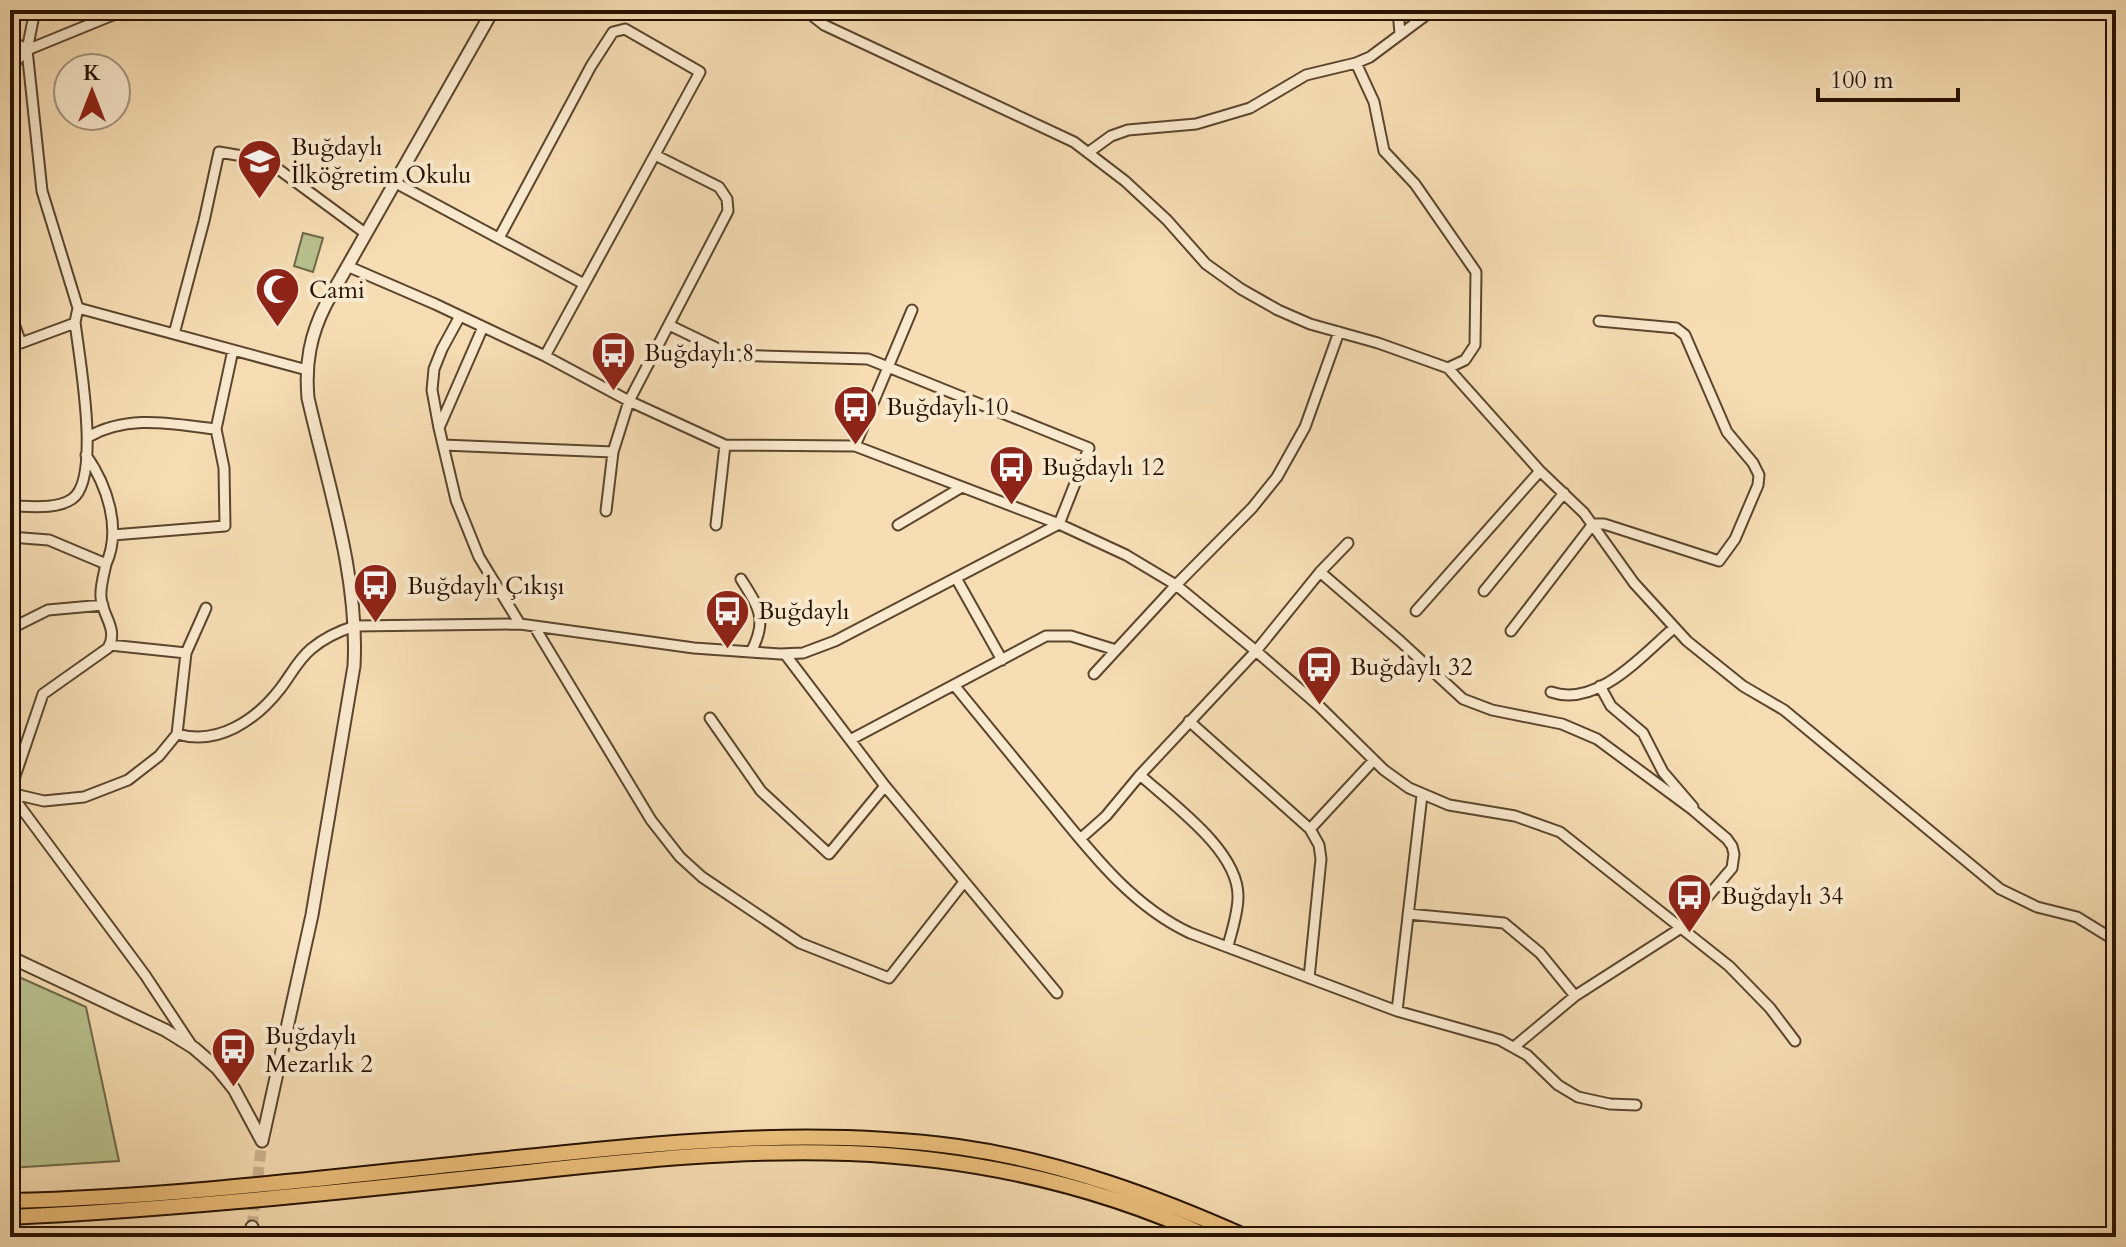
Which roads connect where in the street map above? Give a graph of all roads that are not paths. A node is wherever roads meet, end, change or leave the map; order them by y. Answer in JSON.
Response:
{"nodes":[{"id":1,"x":35,"y":10,"type":"edge"},
{"id":2,"x":125,"y":10,"type":"edge"},
{"id":3,"x":493,"y":10,"type":"edge"},
{"id":4,"x":805,"y":10,"type":"edge"},
{"id":5,"x":1398,"y":10,"type":"edge"},
{"id":6,"x":1433,"y":10,"type":"edge"},
{"id":7,"x":1400,"y":34,"type":"junction"},
{"id":8,"x":10,"y":40,"type":"edge"},
{"id":9,"x":27,"y":50,"type":"junction"},
{"id":10,"x":1356,"y":63,"type":"junction"},
{"id":11,"x":10,"y":67,"type":"edge"},
{"id":12,"x":1089,"y":152,"type":"junction"},
{"id":13,"x":655,"y":155,"type":"junction"},
{"id":14,"x":394,"y":182,"type":"junction"},
{"id":15,"x":365,"y":233,"type":"junction"},
{"id":16,"x":499,"y":238,"type":"junction"},
{"id":17,"x":347,"y":266,"type":"junction"},
{"id":18,"x":584,"y":284,"type":"junction"},
{"id":19,"x":78,"y":308,"type":"junction"},
{"id":20,"x":912,"y":310,"type":"dead end"},
{"id":21,"x":460,"y":316,"type":"junction"},
{"id":22,"x":10,"y":321,"type":"edge"},
{"id":23,"x":1599,"y":321,"type":"dead end"},
{"id":24,"x":75,"y":323,"type":"junction"},
{"id":25,"x":669,"y":325,"type":"junction"},
{"id":26,"x":483,"y":327,"type":"junction"},
{"id":27,"x":1339,"y":332,"type":"junction"},
{"id":28,"x":174,"y":334,"type":"junction"},
{"id":29,"x":233,"y":350,"type":"junction"},
{"id":30,"x":545,"y":356,"type":"junction"},
{"id":31,"x":888,"y":367,"type":"junction"},
{"id":32,"x":1448,"y":368,"type":"junction"},
{"id":33,"x":307,"y":370,"type":"junction"},
{"id":34,"x":629,"y":401,"type":"junction"},
{"id":35,"x":439,"y":428,"type":"junction"},
{"id":36,"x":216,"y":429,"type":"junction"},
{"id":37,"x":88,"y":437,"type":"junction"},
{"id":38,"x":443,"y":445,"type":"junction"},
{"id":39,"x":725,"y":445,"type":"junction"},
{"id":40,"x":855,"y":446,"type":"junction"},
{"id":41,"x":613,"y":452,"type":"junction"},
{"id":42,"x":86,"y":455,"type":"junction"},
{"id":43,"x":1540,"y":471,"type":"junction"},
{"id":44,"x":962,"y":487,"type":"junction"},
{"id":45,"x":1564,"y":493,"type":"junction"},
{"id":46,"x":10,"y":506,"type":"edge"},
{"id":47,"x":606,"y":511,"type":"dead end"},
{"id":48,"x":1059,"y":524,"type":"junction"},
{"id":49,"x":716,"y":525,"type":"dead end"},
{"id":50,"x":898,"y":525,"type":"dead end"},
{"id":51,"x":1592,"y":525,"type":"junction"},
{"id":52,"x":113,"y":535,"type":"junction"},
{"id":53,"x":10,"y":537,"type":"edge"},
{"id":54,"x":1348,"y":543,"type":"dead end"},
{"id":55,"x":106,"y":564,"type":"junction"},
{"id":56,"x":1320,"y":572,"type":"junction"},
{"id":57,"x":956,"y":578,"type":"junction"},
{"id":58,"x":741,"y":579,"type":"dead end"},
{"id":59,"x":1176,"y":585,"type":"junction"},
{"id":60,"x":1484,"y":591,"type":"dead end"},
{"id":61,"x":103,"y":605,"type":"junction"},
{"id":62,"x":206,"y":608,"type":"dead end"},
{"id":63,"x":1416,"y":611,"type":"dead end"},
{"id":64,"x":520,"y":624,"type":"junction"},
{"id":65,"x":355,"y":626,"type":"junction"},
{"id":66,"x":534,"y":626,"type":"junction"},
{"id":67,"x":1674,"y":628,"type":"junction"},
{"id":68,"x":10,"y":629,"type":"edge"},
{"id":69,"x":1511,"y":631,"type":"dead end"},
{"id":70,"x":110,"y":645,"type":"junction"},
{"id":71,"x":1116,"y":650,"type":"junction"},
{"id":72,"x":1256,"y":651,"type":"junction"},
{"id":73,"x":751,"y":652,"type":"junction"},
{"id":74,"x":186,"y":653,"type":"junction"},
{"id":75,"x":785,"y":654,"type":"junction"},
{"id":76,"x":1002,"y":660,"type":"junction"},
{"id":77,"x":1094,"y":674,"type":"dead end"},
{"id":78,"x":954,"y":685,"type":"junction"},
{"id":79,"x":1600,"y":686,"type":"junction"},
{"id":80,"x":1551,"y":692,"type":"dead end"},
{"id":81,"x":710,"y":718,"type":"dead end"},
{"id":82,"x":1189,"y":721,"type":"junction"},
{"id":83,"x":177,"y":734,"type":"junction"},
{"id":84,"x":850,"y":740,"type":"junction"},
{"id":85,"x":1374,"y":760,"type":"junction"},
{"id":86,"x":1140,"y":775,"type":"junction"},
{"id":87,"x":885,"y":786,"type":"junction"},
{"id":88,"x":10,"y":792,"type":"edge"},
{"id":89,"x":1422,"y":795,"type":"junction"},
{"id":90,"x":1693,"y":810,"type":"junction"},
{"id":91,"x":1310,"y":829,"type":"junction"},
{"id":92,"x":1080,"y":839,"type":"junction"},
{"id":93,"x":964,"y":882,"type":"junction"},
{"id":94,"x":1408,"y":914,"type":"junction"},
{"id":95,"x":1681,"y":928,"type":"junction"},
{"id":96,"x":2116,"y":941,"type":"edge"},
{"id":97,"x":1228,"y":946,"type":"junction"},
{"id":98,"x":10,"y":957,"type":"edge"},
{"id":99,"x":1309,"y":978,"type":"junction"},
{"id":100,"x":1057,"y":993,"type":"dead end"},
{"id":101,"x":1575,"y":996,"type":"junction"},
{"id":102,"x":1397,"y":1011,"type":"junction"},
{"id":103,"x":1795,"y":1041,"type":"dead end"},
{"id":104,"x":1514,"y":1047,"type":"junction"},
{"id":105,"x":194,"y":1048,"type":"junction"},
{"id":106,"x":1636,"y":1105,"type":"dead end"},
{"id":107,"x":10,"y":1201,"type":"edge"},
{"id":108,"x":10,"y":1217,"type":"edge"},
{"id":109,"x":1209,"y":1237,"type":"edge"},
{"id":110,"x":1246,"y":1237,"type":"edge"}],
"edges":[{"from":1,"to":9,"type":"street"},
{"from":2,"to":9,"type":"street"},
{"from":3,"to":14,"type":"street"},
{"from":4,"to":12,"type":"street"},
{"from":5,"to":7,"type":"street"},
{"from":6,"to":7,"type":"street"},
{"from":7,"to":10,"type":"street"},
{"from":8,"to":9,"type":"street"},
{"from":9,"to":11,"type":"street"},
{"from":9,"to":19,"type":"street"},
{"from":10,"to":12,"type":"street"},
{"from":10,"to":32,"type":"street"},
{"from":12,"to":27,"type":"street"},
{"from":13,"to":16,"type":"street"},
{"from":13,"to":18,"type":"street"},
{"from":13,"to":25,"type":"street"},
{"from":14,"to":15,"type":"street"},
{"from":14,"to":16,"type":"street"},
{"from":15,"to":17,"type":"street"},
{"from":15,"to":28,"type":"street"},
{"from":16,"to":18,"type":"street"},
{"from":17,"to":21,"type":"street"},
{"from":17,"to":33,"type":"street"},
{"from":18,"to":30,"type":"street"},
{"from":19,"to":24,"type":"street"},
{"from":19,"to":28,"type":"street"},
{"from":20,"to":31,"type":"street"},
{"from":21,"to":26,"type":"street"},
{"from":21,"to":35,"type":"street"},
{"from":22,"to":24,"type":"street"},
{"from":23,"to":51,"type":"street"},
{"from":24,"to":37,"type":"street"},
{"from":25,"to":31,"type":"street"},
{"from":25,"to":34,"type":"street"},
{"from":26,"to":30,"type":"street"},
{"from":26,"to":35,"type":"street"},
{"from":27,"to":32,"type":"street"},
{"from":27,"to":59,"type":"street"},
{"from":28,"to":29,"type":"street"},
{"from":29,"to":33,"type":"street"},
{"from":29,"to":36,"type":"street"},
{"from":30,"to":34,"type":"street"},
{"from":31,"to":40,"type":"street"},
{"from":31,"to":48,"type":"street"},
{"from":32,"to":43,"type":"street"},
{"from":33,"to":65,"type":"street"},
{"from":34,"to":39,"type":"street"},
{"from":34,"to":41,"type":"street"},
{"from":35,"to":38,"type":"street"},
{"from":36,"to":37,"type":"street"},
{"from":36,"to":52,"type":"street"},
{"from":37,"to":42,"type":"street"},
{"from":38,"to":41,"type":"street"},
{"from":38,"to":64,"type":"street"},
{"from":39,"to":40,"type":"street"},
{"from":39,"to":49,"type":"street"},
{"from":40,"to":44,"type":"street"},
{"from":41,"to":47,"type":"street"},
{"from":42,"to":46,"type":"street"},
{"from":42,"to":52,"type":"street"},
{"from":43,"to":45,"type":"street"},
{"from":43,"to":63,"type":"street"},
{"from":44,"to":48,"type":"street"},
{"from":44,"to":50,"type":"street"},
{"from":45,"to":51,"type":"street"},
{"from":45,"to":60,"type":"street"},
{"from":48,"to":57,"type":"street"},
{"from":48,"to":59,"type":"street"},
{"from":51,"to":67,"type":"street"},
{"from":51,"to":69,"type":"street"},
{"from":52,"to":55,"type":"street"},
{"from":53,"to":55,"type":"street"},
{"from":54,"to":56,"type":"street"},
{"from":55,"to":61,"type":"street"},
{"from":56,"to":72,"type":"street"},
{"from":56,"to":90,"type":"street"},
{"from":57,"to":75,"type":"street"},
{"from":57,"to":76,"type":"street"},
{"from":58,"to":73,"type":"street"},
{"from":59,"to":71,"type":"street"},
{"from":59,"to":72,"type":"street"},
{"from":61,"to":68,"type":"street"},
{"from":61,"to":70,"type":"street"},
{"from":62,"to":74,"type":"street"},
{"from":64,"to":65,"type":"street"},
{"from":64,"to":66,"type":"street"},
{"from":65,"to":83,"type":"street"},
{"from":65,"to":105,"type":"street"},
{"from":66,"to":73,"type":"street"},
{"from":66,"to":93,"type":"street"},
{"from":67,"to":79,"type":"street"},
{"from":67,"to":96,"type":"street"},
{"from":70,"to":74,"type":"street"},
{"from":70,"to":88,"type":"street"},
{"from":71,"to":76,"type":"street"},
{"from":71,"to":77,"type":"street"},
{"from":72,"to":82,"type":"street"},
{"from":72,"to":85,"type":"street"},
{"from":73,"to":75,"type":"street"},
{"from":74,"to":83,"type":"street"},
{"from":75,"to":84,"type":"street"},
{"from":76,"to":78,"type":"street"},
{"from":78,"to":84,"type":"street"},
{"from":78,"to":92,"type":"street"},
{"from":79,"to":80,"type":"street"},
{"from":79,"to":90,"type":"street"},
{"from":81,"to":87,"type":"street"},
{"from":82,"to":86,"type":"street"},
{"from":82,"to":91,"type":"street"},
{"from":83,"to":88,"type":"street"},
{"from":84,"to":87,"type":"street"},
{"from":85,"to":89,"type":"street"},
{"from":85,"to":91,"type":"street"},
{"from":86,"to":92,"type":"street"},
{"from":86,"to":97,"type":"street"},
{"from":87,"to":93,"type":"street"},
{"from":88,"to":105,"type":"street"},
{"from":89,"to":94,"type":"street"},
{"from":89,"to":95,"type":"street"},
{"from":90,"to":95,"type":"street"},
{"from":91,"to":99,"type":"street"},
{"from":92,"to":97,"type":"street"},
{"from":93,"to":100,"type":"street"},
{"from":94,"to":101,"type":"street"},
{"from":94,"to":102,"type":"street"},
{"from":95,"to":101,"type":"street"},
{"from":95,"to":103,"type":"street"},
{"from":97,"to":99,"type":"street"},
{"from":98,"to":105,"type":"street"},
{"from":99,"to":102,"type":"street"},
{"from":101,"to":104,"type":"street"},
{"from":102,"to":104,"type":"street"},
{"from":104,"to":106,"type":"street"},
{"from":107,"to":110,"type":"highway"},
{"from":108,"to":109,"type":"highway"}]}
